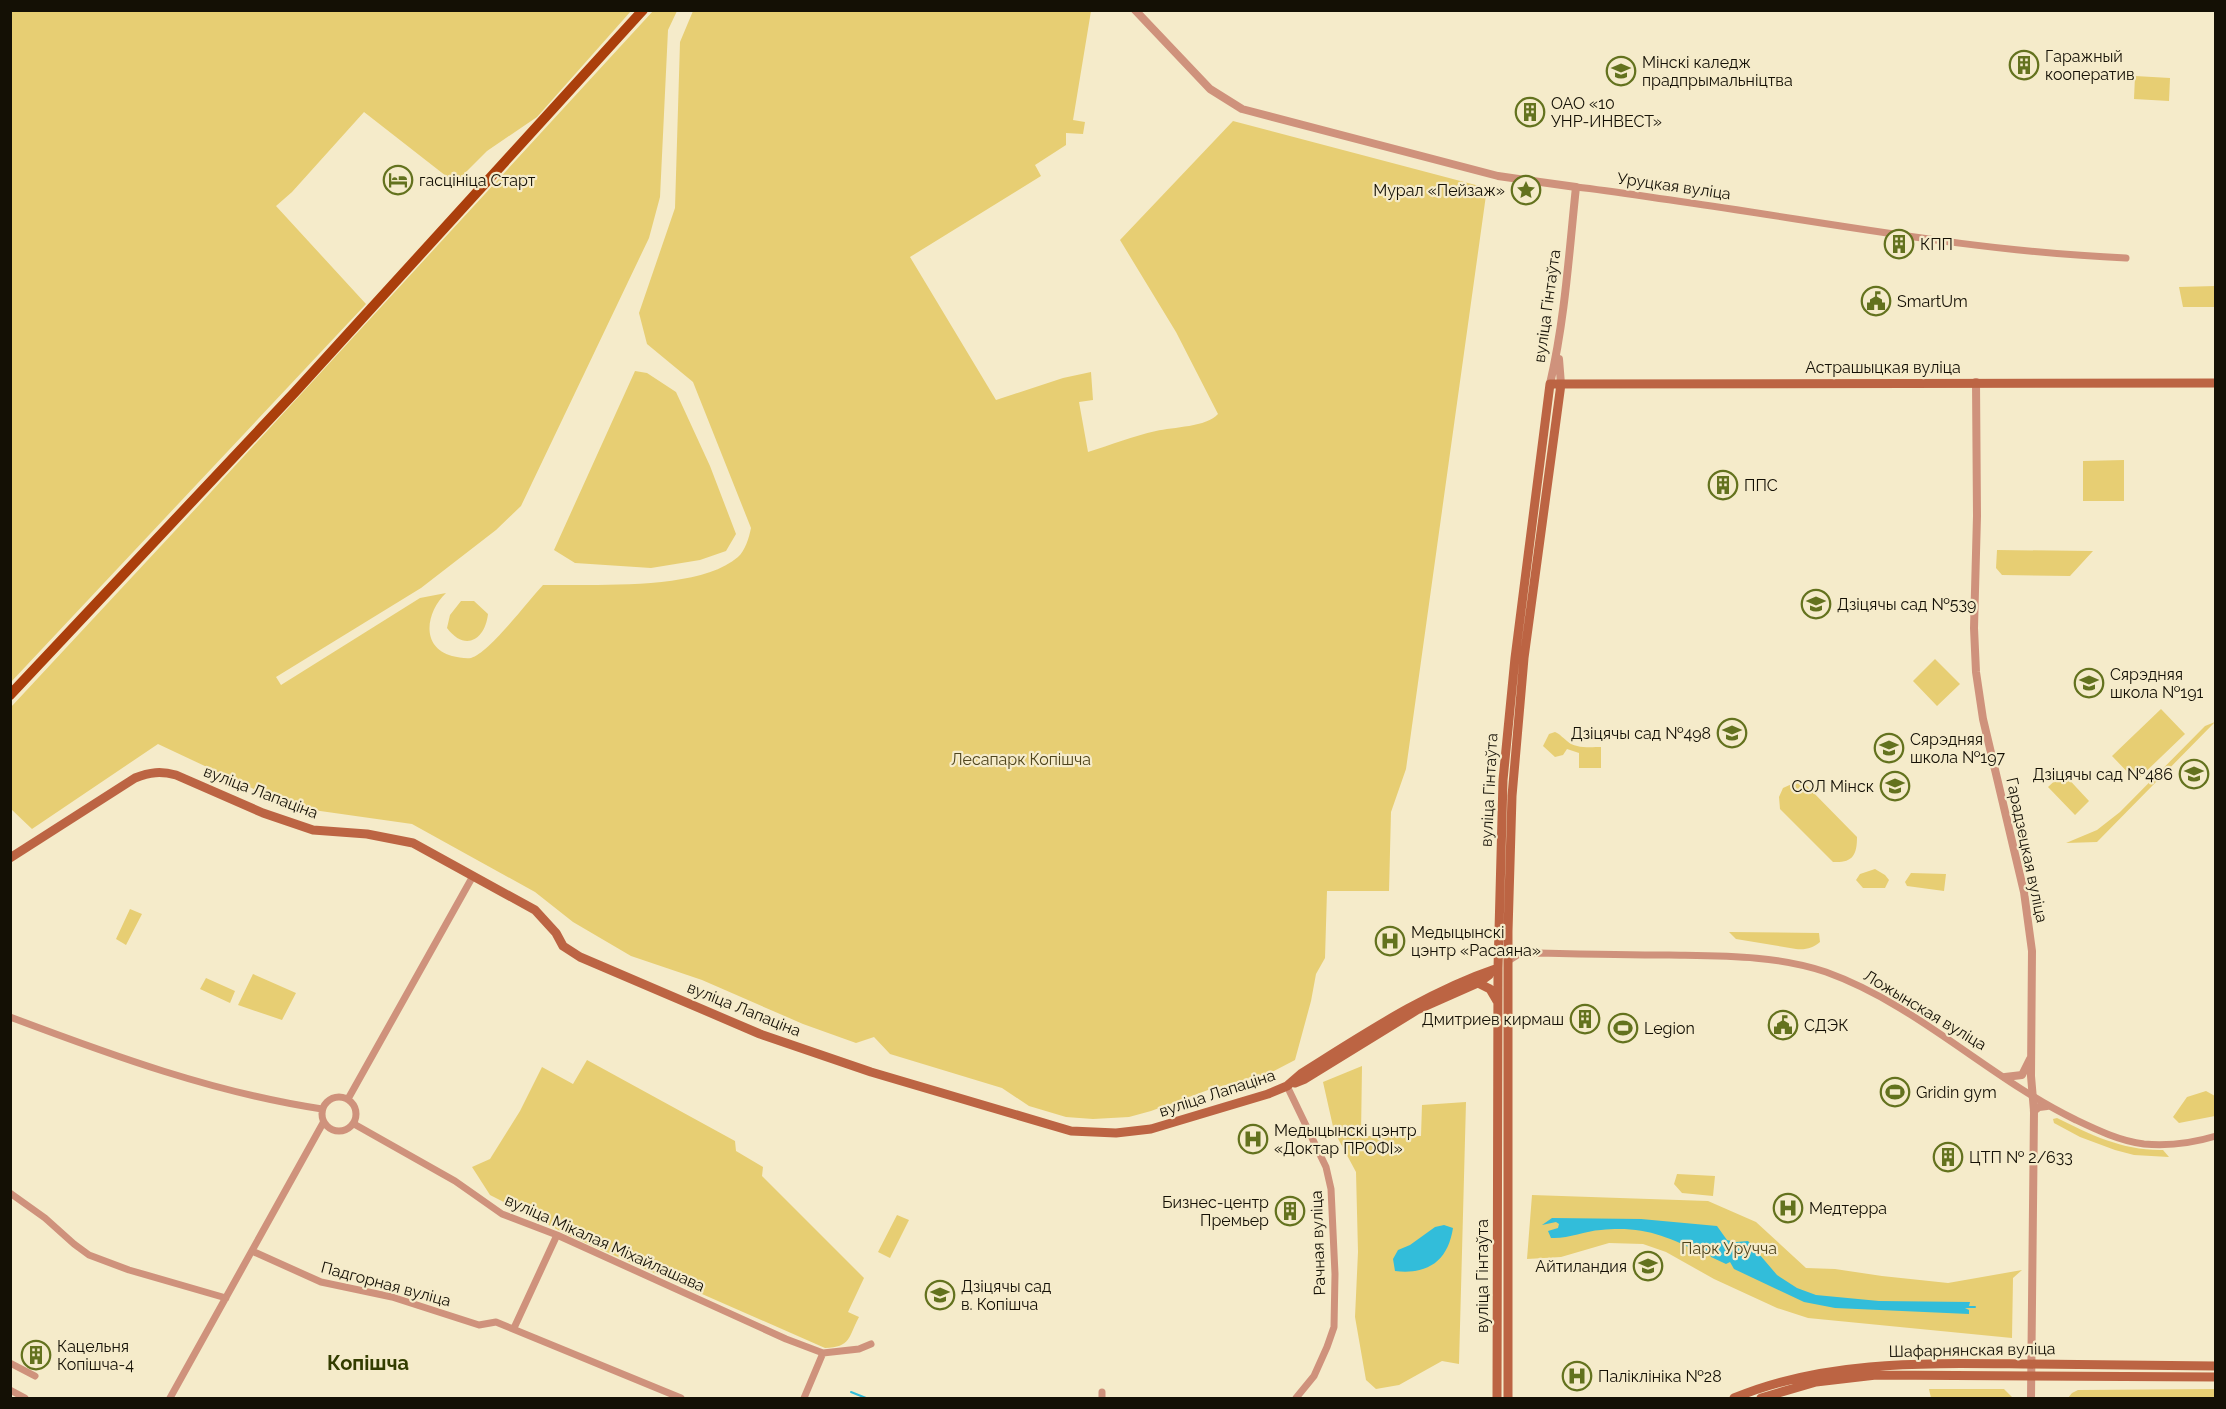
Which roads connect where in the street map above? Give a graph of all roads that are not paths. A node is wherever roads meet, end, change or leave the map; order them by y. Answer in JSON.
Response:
{"nodes":[{"id":1,"x":643,"y":10,"type":"edge"},
{"id":2,"x":1135,"y":10,"type":"edge"},
{"id":3,"x":1575,"y":187,"type":"junction"},
{"id":4,"x":2126,"y":258,"type":"dead end"},
{"id":5,"x":1559,"y":346,"type":"junction"},
{"id":6,"x":1976,"y":382,"type":"junction"},
{"id":7,"x":2216,"y":383,"type":"edge"},
{"id":8,"x":1550,"y":384,"type":"junction"},
{"id":9,"x":1561,"y":384,"type":"junction"},
{"id":10,"x":10,"y":695,"type":"edge"},
{"id":11,"x":10,"y":858,"type":"edge"},
{"id":12,"x":473,"y":876,"type":"junction"},
{"id":13,"x":1508,"y":961,"type":"junction"},
{"id":14,"x":1498,"y":968,"type":"junction"},
{"id":15,"x":1478,"y":983,"type":"junction"},
{"id":16,"x":1498,"y":1003,"type":"junction"},
{"id":17,"x":10,"y":1017,"type":"edge"},
{"id":18,"x":2032,"y":1056,"type":"junction"},
{"id":19,"x":2005,"y":1077,"type":"junction"},
{"id":20,"x":1287,"y":1086,"type":"junction"},
{"id":21,"x":2032,"y":1095,"type":"junction"},
{"id":22,"x":348,"y":1099,"type":"junction"},
{"id":23,"x":2048,"y":1106,"type":"junction"},
{"id":24,"x":322,"y":1109,"type":"junction"},
{"id":25,"x":2034,"y":1111,"type":"junction"},
{"id":26,"x":323,"y":1123,"type":"junction"},
{"id":27,"x":354,"y":1124,"type":"junction"},
{"id":28,"x":2216,"y":1136,"type":"edge"},
{"id":29,"x":10,"y":1193,"type":"edge"},
{"id":30,"x":557,"y":1235,"type":"junction"},
{"id":31,"x":252,"y":1251,"type":"junction"},
{"id":32,"x":226,"y":1298,"type":"junction"},
{"id":33,"x":514,"y":1328,"type":"junction"},
{"id":34,"x":871,"y":1344,"type":"dead end"},
{"id":35,"x":823,"y":1353,"type":"junction"},
{"id":36,"x":10,"y":1363,"type":"edge"},
{"id":37,"x":2030,"y":1364,"type":"junction"},
{"id":38,"x":2216,"y":1366,"type":"edge"},
{"id":39,"x":35,"y":1376,"type":"dead end"},
{"id":40,"x":2030,"y":1377,"type":"junction"},
{"id":41,"x":2216,"y":1377,"type":"edge"},
{"id":42,"x":10,"y":1390,"type":"edge"},
{"id":43,"x":25,"y":1398,"type":"edge"},
{"id":44,"x":170,"y":1398,"type":"edge"},
{"id":45,"x":681,"y":1398,"type":"edge"},
{"id":46,"x":804,"y":1398,"type":"edge"},
{"id":47,"x":1296,"y":1398,"type":"edge"},
{"id":48,"x":1497,"y":1398,"type":"edge"},
{"id":49,"x":1508,"y":1398,"type":"edge"},
{"id":50,"x":1734,"y":1398,"type":"edge"},
{"id":51,"x":1761,"y":1398,"type":"edge"},
{"id":52,"x":2031,"y":1398,"type":"edge"}],
"edges":[{"from":1,"to":10,"type":"main road"},
{"from":2,"to":3,"type":"street","name":"Уруцкая вуліца"},
{"from":3,"to":4,"type":"street","name":"Уруцкая вуліца"},
{"from":3,"to":5,"type":"street","name":"вуліца Гінтаўта"},
{"from":5,"to":8,"type":"street","name":"вуліца Гінтаўта"},
{"from":5,"to":9,"type":"street"},
{"from":6,"to":7,"type":"main road","name":"Астрашыцкая вуліца"},
{"from":6,"to":9,"type":"main road","name":"Астрашыцкая вуліца"},
{"from":6,"to":18,"type":"street","name":"Гарадзецкая вуліца"},
{"from":8,"to":9,"type":"main road","name":"Астрашыцкая вуліца"},
{"from":8,"to":14,"type":"main road","name":"вуліца Гінтаўта"},
{"from":9,"to":13,"type":"main road","name":"вуліца Гінтаўта"},
{"from":11,"to":12,"type":"main road","name":"вуліца Лапаціна"},
{"from":12,"to":20,"type":"main road","name":"вуліца Лапаціна"},
{"from":12,"to":22,"type":"street"},
{"from":13,"to":14,"type":"main road","name":"Ложынская вуліца"},
{"from":13,"to":19,"type":"street","name":"Ложынская вуліца"},
{"from":13,"to":49,"type":"main road","name":"вуліца Гінтаўта"},
{"from":14,"to":15,"type":"main road"},
{"from":14,"to":16,"type":"main road","name":"вуліца Гінтаўта"},
{"from":14,"to":20,"type":"main road","name":"вуліца Лапаціна"},
{"from":15,"to":16,"type":"main road"},
{"from":15,"to":20,"type":"main road"},
{"from":16,"to":48,"type":"main road","name":"вуліца Гінтаўта"},
{"from":17,"to":24,"type":"street"},
{"from":18,"to":19,"type":"street"},
{"from":18,"to":21,"type":"street","name":"Гарадзецкая вуліца"},
{"from":19,"to":21,"type":"street","name":"Ложынская вуліца"},
{"from":20,"to":47,"type":"street","name":"Рачная вуліца"},
{"from":21,"to":23,"type":"street","name":"Ложынская вуліца"},
{"from":21,"to":25,"type":"street","name":"Гарадзецкая вуліца"},
{"from":22,"to":24,"type":"street"},
{"from":22,"to":27,"type":"street"},
{"from":23,"to":25,"type":"street"},
{"from":23,"to":28,"type":"street","name":"Ложынская вуліца"},
{"from":24,"to":26,"type":"street"},
{"from":25,"to":37,"type":"street","name":"Гарадзецкая вуліца"},
{"from":26,"to":27,"type":"street"},
{"from":26,"to":31,"type":"street"},
{"from":27,"to":30,"type":"street","name":"вуліца Мікалая Міхайлашава"},
{"from":29,"to":32,"type":"street"},
{"from":30,"to":33,"type":"street"},
{"from":30,"to":35,"type":"street","name":"вуліца Мікалая Міхайлашава"},
{"from":31,"to":32,"type":"street"},
{"from":31,"to":33,"type":"street","name":"Падгорная вуліца"},
{"from":32,"to":44,"type":"street"},
{"from":33,"to":45,"type":"street","name":"Падгорная вуліца"},
{"from":34,"to":35,"type":"street"},
{"from":35,"to":46,"type":"street"},
{"from":36,"to":39,"type":"street"},
{"from":37,"to":38,"type":"main road","name":"Шафарнянская вуліца"},
{"from":37,"to":40,"type":"street","name":"Гарадзецкая вуліца"},
{"from":37,"to":50,"type":"main road","name":"Шафарнянская вуліца"},
{"from":40,"to":41,"type":"main road","name":"Шафарнянская вуліца"},
{"from":40,"to":51,"type":"main road","name":"Шафарнянская вуліца"},
{"from":40,"to":52,"type":"street","name":"Гарадзецкая вуліца"},
{"from":42,"to":43,"type":"street"}]}
